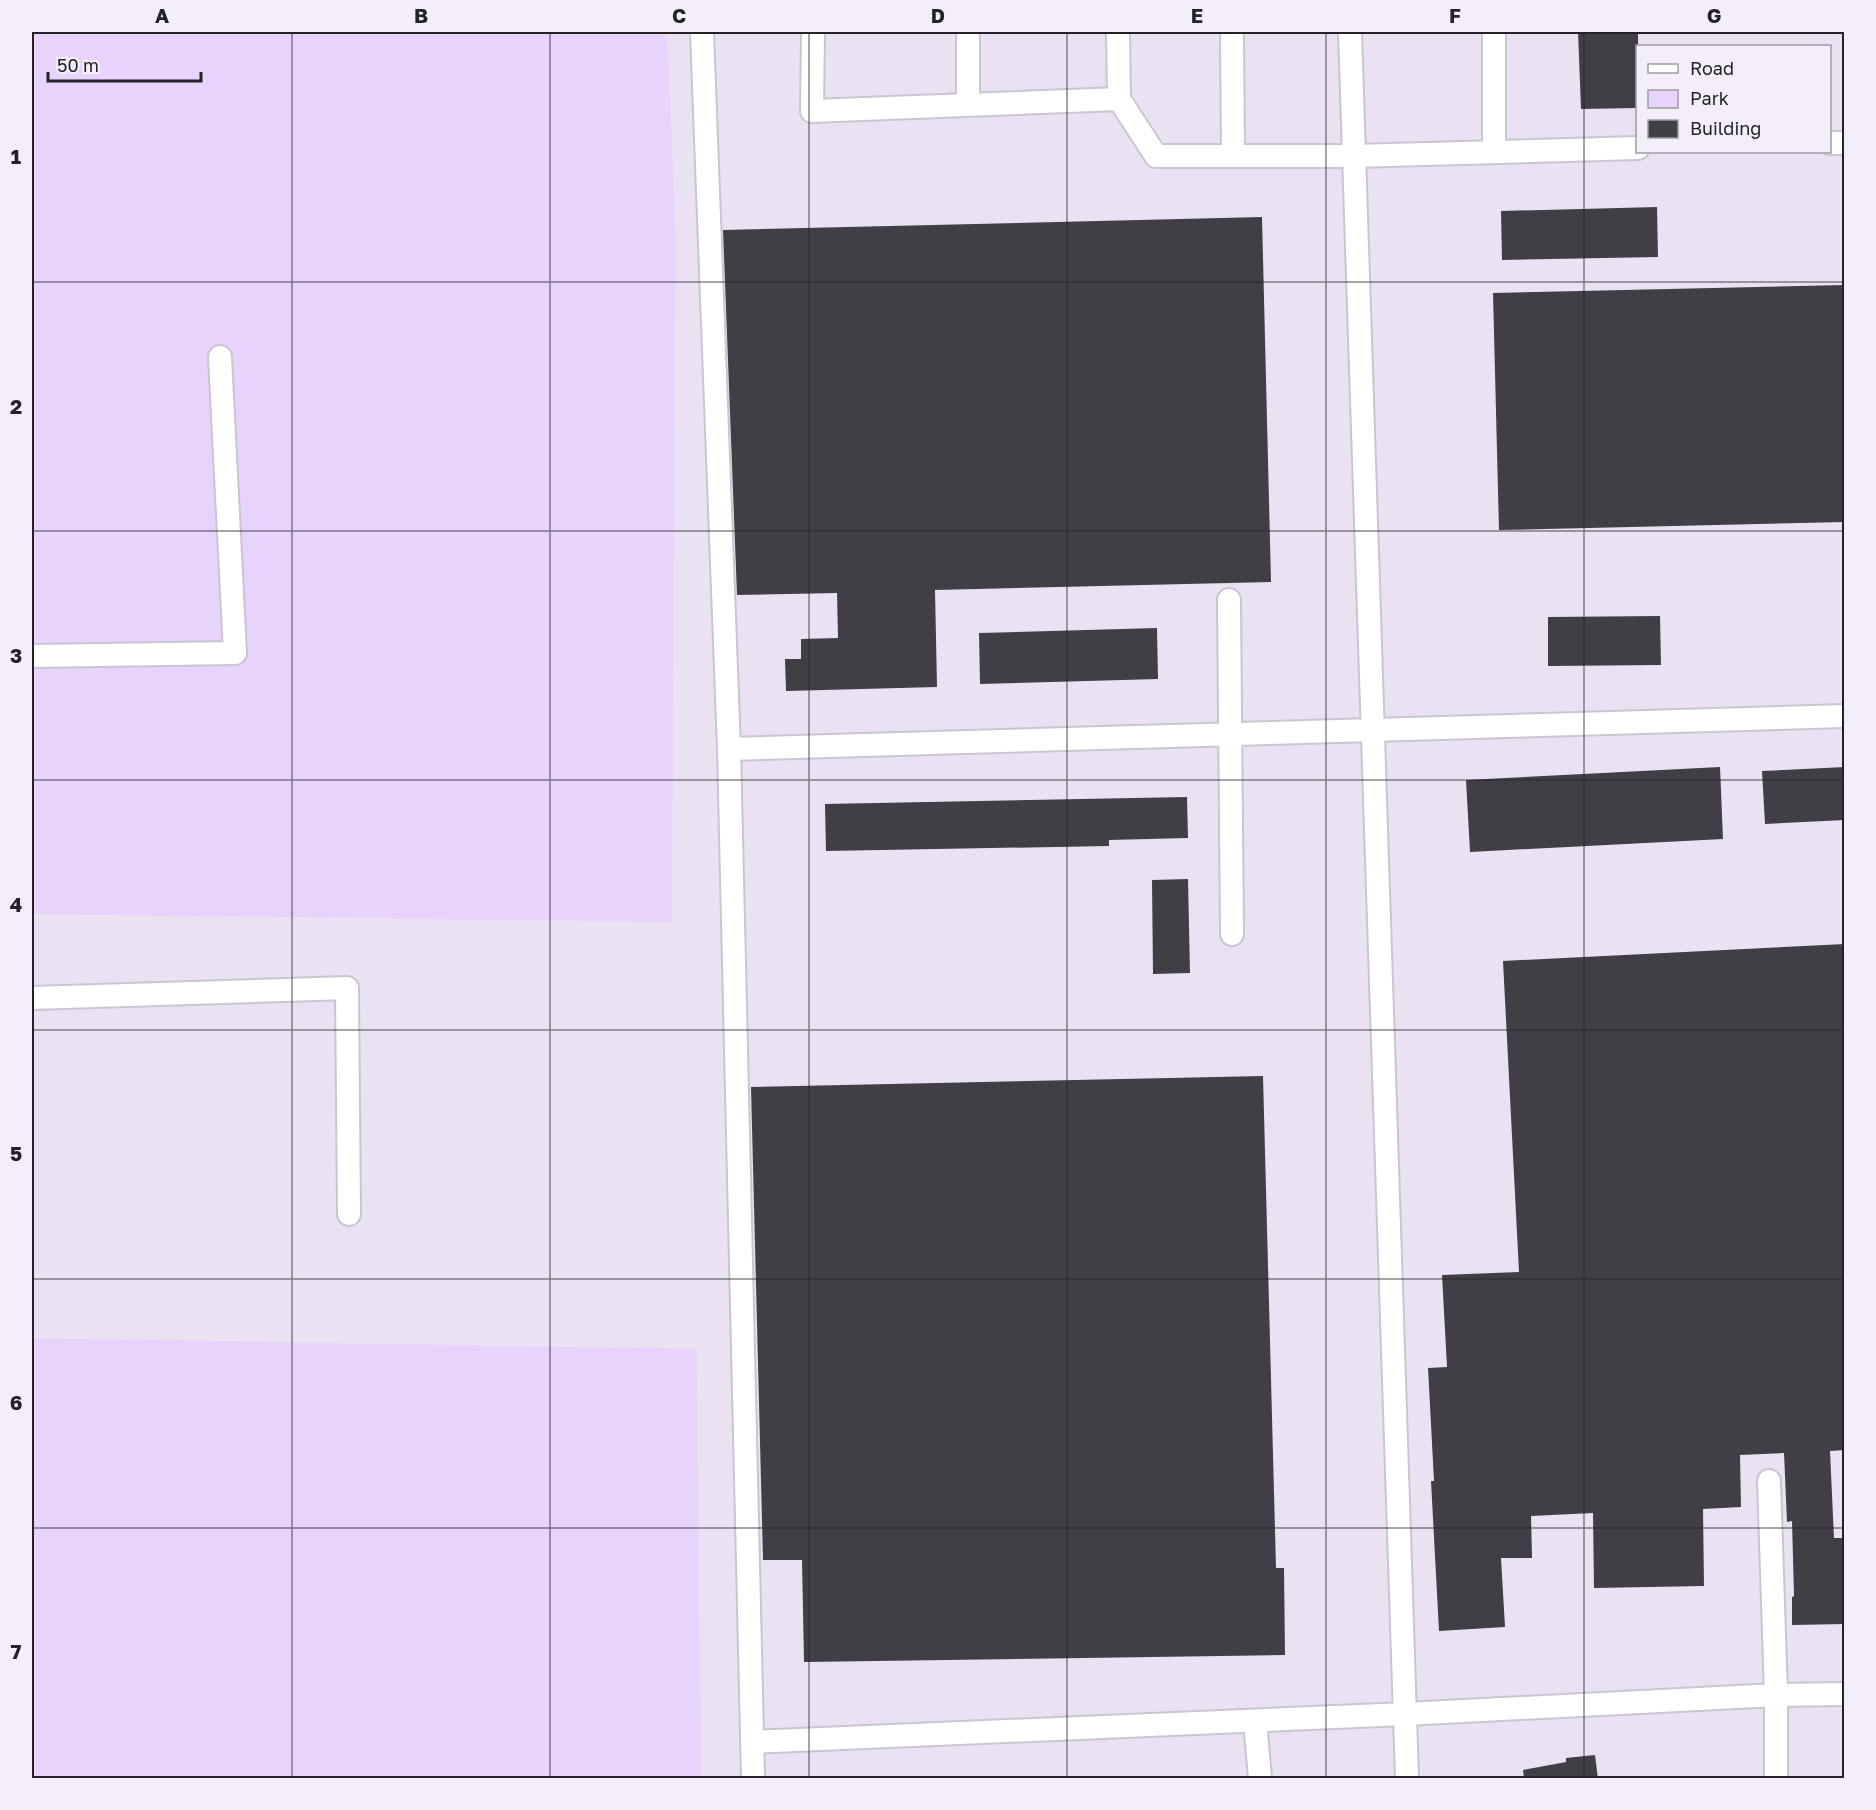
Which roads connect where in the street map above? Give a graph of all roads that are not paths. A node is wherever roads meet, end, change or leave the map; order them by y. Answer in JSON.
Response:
{"nodes":[{"id":1,"x":702,"y":32,"type":"edge"},
{"id":2,"x":813,"y":32,"type":"edge"},
{"id":3,"x":968,"y":32,"type":"edge"},
{"id":4,"x":1119,"y":32,"type":"edge"},
{"id":5,"x":1232,"y":32,"type":"edge"},
{"id":6,"x":1350,"y":32,"type":"edge"},
{"id":7,"x":1494,"y":32,"type":"edge"},
{"id":8,"x":1119,"y":99,"type":"junction"},
{"id":9,"x":968,"y":105,"type":"junction"},
{"id":10,"x":1636,"y":148,"type":"edge"},
{"id":11,"x":1494,"y":152,"type":"junction"},
{"id":12,"x":1233,"y":156,"type":"junction"},
{"id":13,"x":1354,"y":156,"type":"junction"},
{"id":14,"x":220,"y":357,"type":"dead end"},
{"id":15,"x":1229,"y":600,"type":"dead end"},
{"id":16,"x":32,"y":656,"type":"edge"},
{"id":17,"x":1845,"y":716,"type":"edge"},
{"id":18,"x":1373,"y":730,"type":"junction"},
{"id":19,"x":1230,"y":734,"type":"junction"},
{"id":20,"x":729,"y":749,"type":"junction"},
{"id":21,"x":1232,"y":934,"type":"dead end"},
{"id":22,"x":32,"y":998,"type":"edge"},
{"id":23,"x":349,"y":1214,"type":"dead end"},
{"id":24,"x":1769,"y":1481,"type":"dead end"},
{"id":25,"x":1845,"y":1694,"type":"edge"},
{"id":26,"x":1776,"y":1695,"type":"junction"},
{"id":27,"x":1405,"y":1714,"type":"junction"},
{"id":28,"x":1256,"y":1721,"type":"junction"},
{"id":29,"x":752,"y":1742,"type":"junction"},
{"id":30,"x":753,"y":1779,"type":"edge"},
{"id":31,"x":1260,"y":1779,"type":"edge"},
{"id":32,"x":1407,"y":1779,"type":"edge"},
{"id":33,"x":1776,"y":1779,"type":"edge"}],
"edges":[{"from":1,"to":20,"type":"street"},
{"from":2,"to":9,"type":"street"},
{"from":3,"to":9,"type":"street"},
{"from":4,"to":8,"type":"street"},
{"from":5,"to":12,"type":"street"},
{"from":6,"to":13,"type":"street"},
{"from":7,"to":11,"type":"street"},
{"from":8,"to":9,"type":"street"},
{"from":8,"to":12,"type":"street"},
{"from":10,"to":11,"type":"street"},
{"from":11,"to":13,"type":"street"},
{"from":12,"to":13,"type":"street"},
{"from":13,"to":18,"type":"street"},
{"from":14,"to":16,"type":"street"},
{"from":15,"to":19,"type":"street"},
{"from":17,"to":18,"type":"street"},
{"from":18,"to":19,"type":"street"},
{"from":18,"to":27,"type":"street"},
{"from":19,"to":20,"type":"street"},
{"from":19,"to":21,"type":"street"},
{"from":20,"to":29,"type":"street"},
{"from":22,"to":23,"type":"street"},
{"from":24,"to":26,"type":"street"},
{"from":25,"to":26,"type":"street"},
{"from":26,"to":27,"type":"street"},
{"from":26,"to":33,"type":"street"},
{"from":27,"to":28,"type":"street"},
{"from":27,"to":32,"type":"street"},
{"from":28,"to":29,"type":"street"},
{"from":28,"to":31,"type":"street"},
{"from":29,"to":30,"type":"street"}]}
